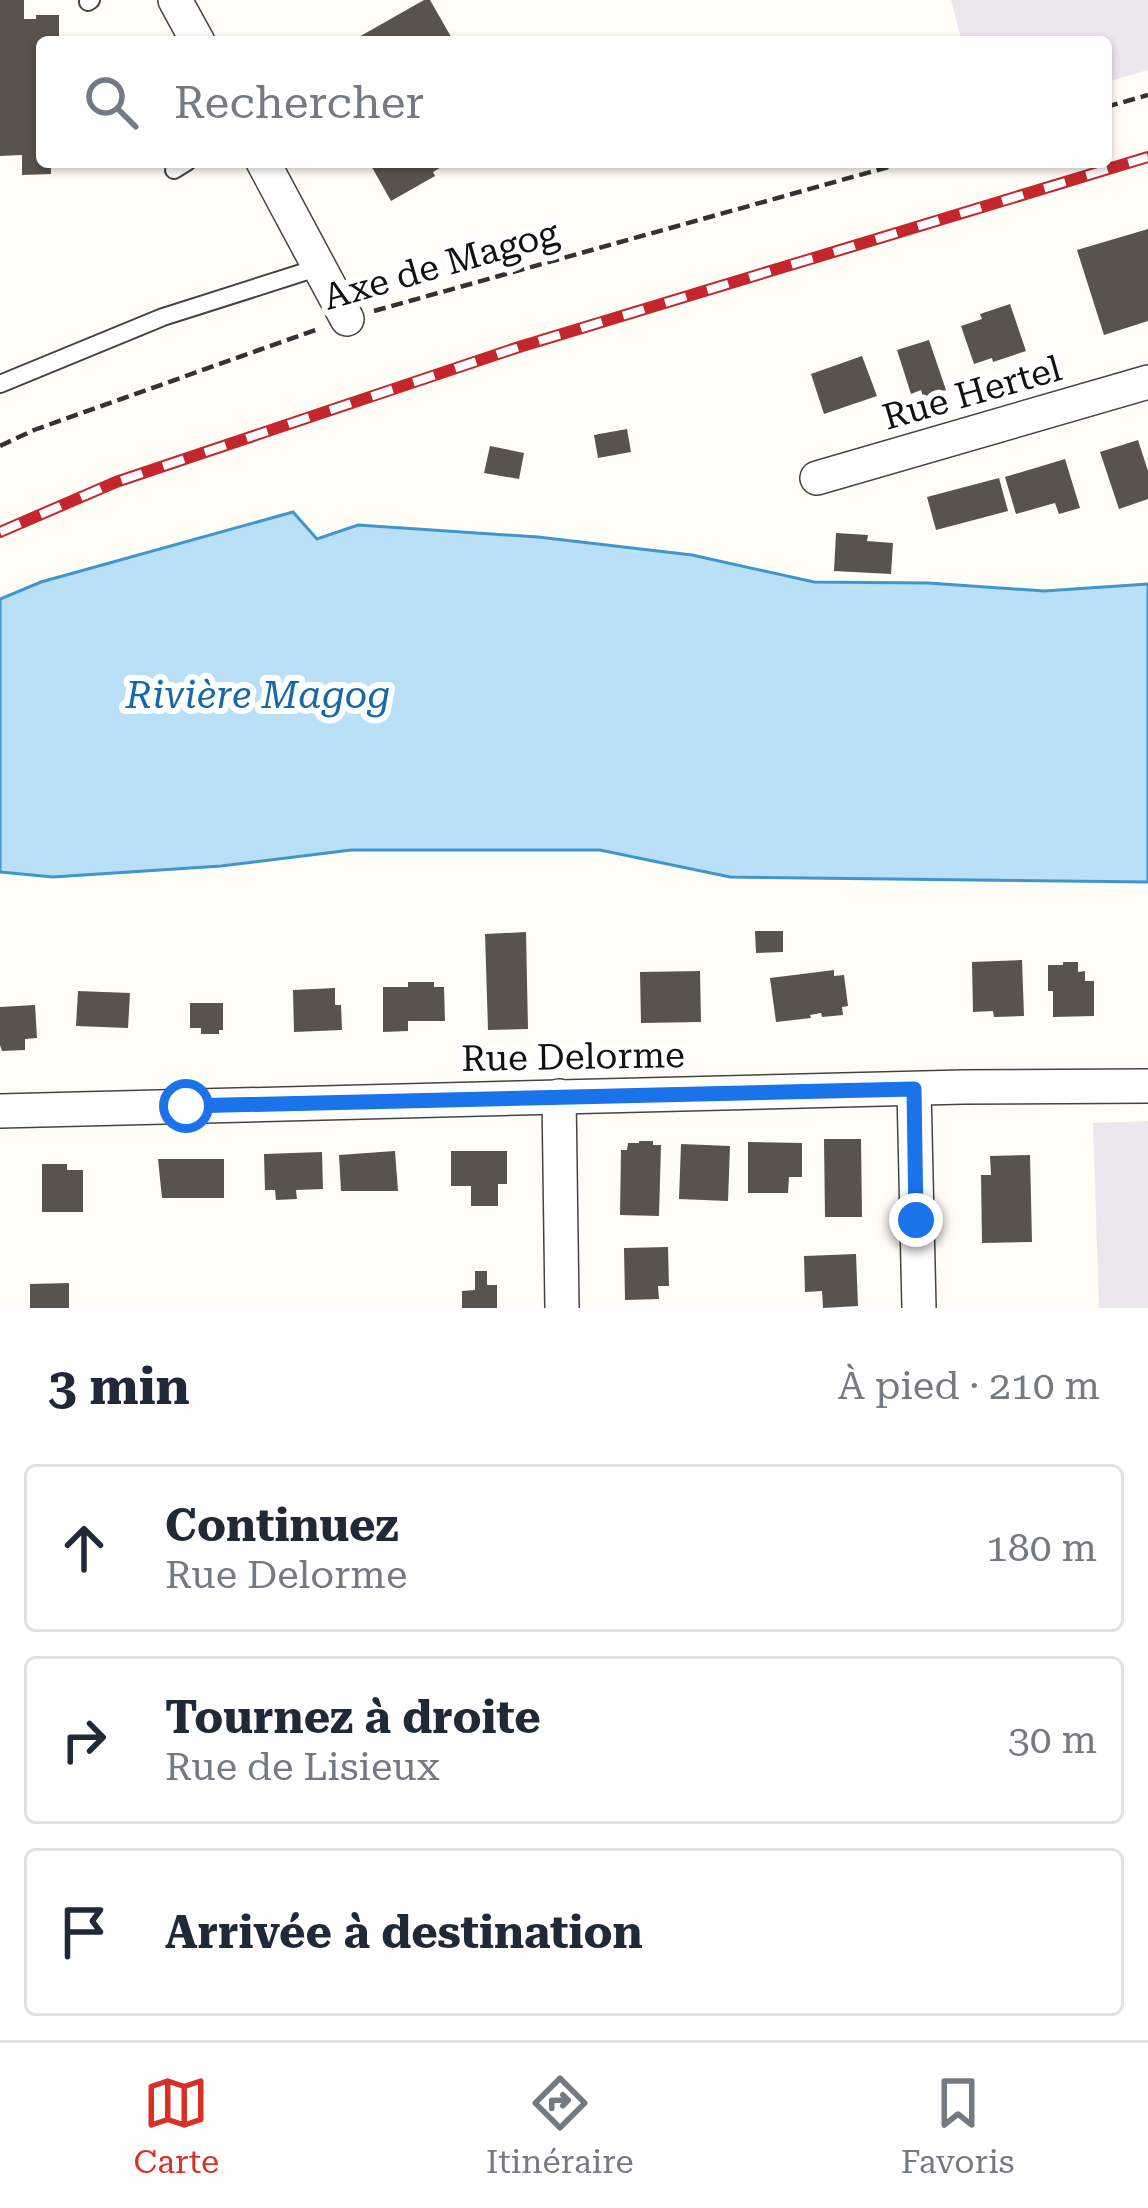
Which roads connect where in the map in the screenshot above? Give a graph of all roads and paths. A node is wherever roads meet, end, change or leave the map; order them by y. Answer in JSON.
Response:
{"nodes":[{"id":1,"x":176,"y":0,"type":"edge"},
{"id":2,"x":195,"y":36,"type":"edge"},
{"id":3,"x":1148,"y":95,"type":"edge"},
{"id":4,"x":1112,"y":104,"type":"edge"},
{"id":5,"x":266,"y":168,"type":"edge"},
{"id":6,"x":885,"y":168,"type":"edge"},
{"id":7,"x":320,"y":266,"type":"junction"},
{"id":8,"x":347,"y":319,"type":"junction"},
{"id":9,"x":1148,"y":382,"type":"edge"},
{"id":10,"x":0,"y":385,"type":"edge"},
{"id":11,"x":0,"y":446,"type":"edge"},
{"id":12,"x":817,"y":478,"type":"dead end"},
{"id":13,"x":1148,"y":1085,"type":"edge"},
{"id":14,"x":914,"y":1089,"type":"junction"},
{"id":15,"x":559,"y":1096,"type":"junction"},
{"id":16,"x":0,"y":1111,"type":"edge"},
{"id":17,"x":562,"y":1308,"type":"edge"},
{"id":18,"x":919,"y":1308,"type":"edge"}],
"edges":[{"from":1,"to":2,"type":"street"},
{"from":3,"to":4,"type":"path"},
{"from":5,"to":7,"type":"street"},
{"from":6,"to":8,"type":"path","name":"Axe de Magog"},
{"from":7,"to":8,"type":"street"},
{"from":7,"to":10,"type":"lane"},
{"from":8,"to":11,"type":"path","name":"Axe de Magog"},
{"from":9,"to":12,"type":"street","name":"Rue Hertel"},
{"from":13,"to":14,"type":"street","name":"Rue Delorme"},
{"from":14,"to":15,"type":"street","name":"Rue Delorme"},
{"from":14,"to":18,"type":"street"},
{"from":15,"to":16,"type":"street","name":"Rue Delorme"},
{"from":15,"to":17,"type":"street"}]}
